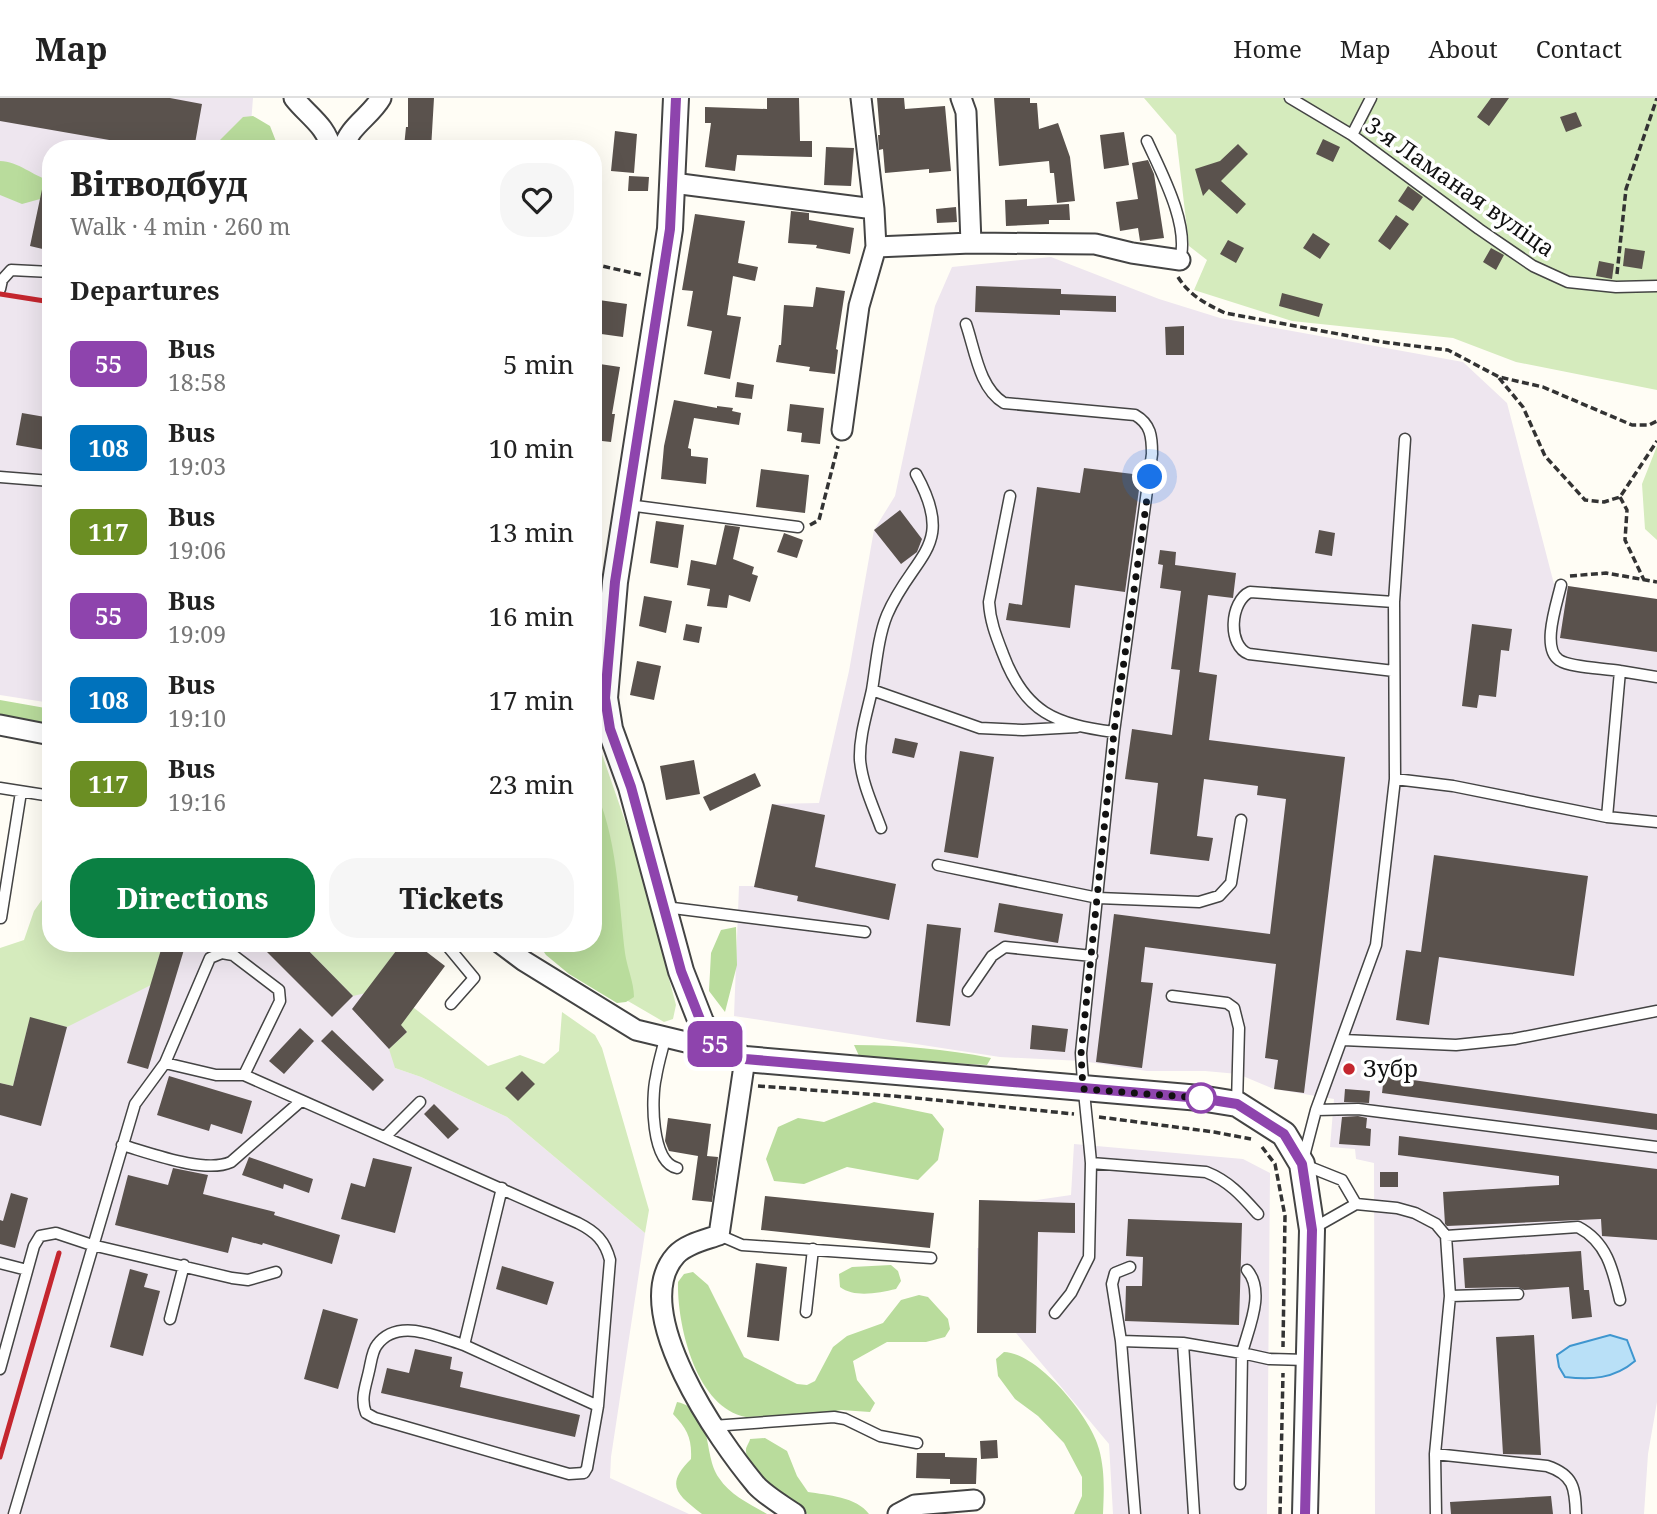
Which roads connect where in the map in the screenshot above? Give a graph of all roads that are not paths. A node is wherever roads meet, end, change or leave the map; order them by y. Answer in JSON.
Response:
{"nodes":[{"id":1,"x":293,"y":98,"type":"edge"},
{"id":2,"x":381,"y":98,"type":"edge"},
{"id":3,"x":676,"y":98,"type":"edge"},
{"id":4,"x":861,"y":98,"type":"edge"},
{"id":5,"x":961,"y":98,"type":"edge"},
{"id":6,"x":1290,"y":98,"type":"edge"},
{"id":7,"x":1371,"y":98,"type":"edge"},
{"id":8,"x":1352,"y":135,"type":"junction"},
{"id":9,"x":329,"y":140,"type":"edge"},
{"id":10,"x":345,"y":140,"type":"edge"},
{"id":11,"x":1147,"y":141,"type":"dead end"},
{"id":12,"x":673,"y":183,"type":"junction"},
{"id":13,"x":874,"y":209,"type":"junction"},
{"id":14,"x":971,"y":243,"type":"junction"},
{"id":15,"x":876,"y":247,"type":"junction"},
{"id":16,"x":1174,"y":260,"type":"joint"},
{"id":17,"x":42,"y":272,"type":"edge"},
{"id":18,"x":1657,"y":286,"type":"edge"},
{"id":19,"x":0,"y":289,"type":"edge"},
{"id":20,"x":967,"y":324,"type":"dead end"},
{"id":21,"x":842,"y":430,"type":"road end"},
{"id":22,"x":1405,"y":439,"type":"dead end"},
{"id":23,"x":916,"y":474,"type":"dead end"},
{"id":24,"x":0,"y":477,"type":"edge"},
{"id":25,"x":42,"y":480,"type":"edge"},
{"id":26,"x":1010,"y":496,"type":"dead end"},
{"id":27,"x":628,"y":505,"type":"junction"},
{"id":28,"x":798,"y":527,"type":"road end"},
{"id":29,"x":1561,"y":585,"type":"road end"},
{"id":30,"x":1394,"y":602,"type":"junction"},
{"id":31,"x":1394,"y":671,"type":"junction"},
{"id":32,"x":1620,"y":671,"type":"junction"},
{"id":33,"x":1657,"y":677,"type":"edge"},
{"id":34,"x":872,"y":690,"type":"junction"},
{"id":35,"x":0,"y":725,"type":"edge"},
{"id":36,"x":1077,"y":727,"type":"junction"},
{"id":37,"x":1114,"y":732,"type":"junction"},
{"id":38,"x":42,"y":733,"type":"edge"},
{"id":39,"x":1395,"y":779,"type":"junction"},
{"id":40,"x":0,"y":788,"type":"edge"},
{"id":41,"x":21,"y":792,"type":"junction"},
{"id":42,"x":42,"y":795,"type":"edge"},
{"id":43,"x":1607,"y":817,"type":"junction"},
{"id":44,"x":1241,"y":820,"type":"dead end"},
{"id":45,"x":1657,"y":822,"type":"edge"},
{"id":46,"x":881,"y":828,"type":"dead end"},
{"id":47,"x":937,"y":865,"type":"dead end"},
{"id":48,"x":1098,"y":898,"type":"junction"},
{"id":49,"x":665,"y":907,"type":"junction"},
{"id":50,"x":1,"y":918,"type":"edge"},
{"id":51,"x":865,"y":932,"type":"dead end"},
{"id":52,"x":452,"y":952,"type":"edge"},
{"id":53,"x":512,"y":952,"type":"edge"},
{"id":54,"x":1092,"y":956,"type":"junction"},
{"id":55,"x":968,"y":991,"type":"dead end"},
{"id":56,"x":1172,"y":996,"type":"dead end"},
{"id":57,"x":451,"y":1004,"type":"dead end"},
{"id":58,"x":1657,"y":1011,"type":"edge"},
{"id":59,"x":665,"y":1039,"type":"junction"},
{"id":60,"x":1343,"y":1040,"type":"junction"},
{"id":61,"x":719,"y":1050,"type":"junction"},
{"id":62,"x":745,"y":1059,"type":"junction"},
{"id":63,"x":165,"y":1063,"type":"junction"},
{"id":64,"x":244,"y":1075,"type":"junction"},
{"id":65,"x":1083,"y":1089,"type":"junction"},
{"id":66,"x":301,"y":1101,"type":"junction"},
{"id":67,"x":420,"y":1102,"type":"dead end"},
{"id":68,"x":1237,"y":1104,"type":"junction"},
{"id":69,"x":1316,"y":1110,"type":"junction"},
{"id":70,"x":385,"y":1137,"type":"junction"},
{"id":71,"x":122,"y":1145,"type":"junction"},
{"id":72,"x":1657,"y":1147,"type":"edge"},
{"id":73,"x":1091,"y":1163,"type":"junction"},
{"id":74,"x":1302,"y":1164,"type":"junction"},
{"id":75,"x":677,"y":1168,"type":"dead end"},
{"id":76,"x":502,"y":1188,"type":"junction"},
{"id":77,"x":1356,"y":1204,"type":"junction"},
{"id":78,"x":1258,"y":1214,"type":"dead end"},
{"id":79,"x":1312,"y":1230,"type":"junction"},
{"id":80,"x":719,"y":1235,"type":"junction"},
{"id":81,"x":1446,"y":1236,"type":"junction"},
{"id":82,"x":92,"y":1244,"type":"junction"},
{"id":83,"x":813,"y":1249,"type":"junction"},
{"id":84,"x":931,"y":1258,"type":"dead end"},
{"id":85,"x":0,"y":1263,"type":"edge"},
{"id":86,"x":184,"y":1265,"type":"junction"},
{"id":87,"x":1130,"y":1266,"type":"dead end"},
{"id":88,"x":27,"y":1270,"type":"junction"},
{"id":89,"x":1247,"y":1270,"type":"dead end"},
{"id":90,"x":276,"y":1272,"type":"dead end"},
{"id":91,"x":1518,"y":1294,"type":"dead end"},
{"id":92,"x":1450,"y":1296,"type":"junction"},
{"id":93,"x":1620,"y":1300,"type":"dead end"},
{"id":94,"x":806,"y":1312,"type":"dead end"},
{"id":95,"x":1055,"y":1313,"type":"dead end"},
{"id":96,"x":170,"y":1319,"type":"dead end"},
{"id":97,"x":1121,"y":1341,"type":"junction"},
{"id":98,"x":1183,"y":1343,"type":"junction"},
{"id":99,"x":464,"y":1345,"type":"junction"},
{"id":100,"x":1241,"y":1353,"type":"junction"},
{"id":101,"x":1295,"y":1360,"type":"junction"},
{"id":102,"x":0,"y":1368,"type":"edge"},
{"id":103,"x":597,"y":1406,"type":"junction"},
{"id":104,"x":713,"y":1426,"type":"junction"},
{"id":105,"x":917,"y":1443,"type":"dead end"},
{"id":106,"x":1435,"y":1454,"type":"junction"},
{"id":107,"x":1240,"y":1484,"type":"dead end"},
{"id":108,"x":974,"y":1500,"type":"dead end"},
{"id":109,"x":14,"y":1514,"type":"edge"},
{"id":110,"x":794,"y":1514,"type":"edge"},
{"id":111,"x":898,"y":1514,"type":"edge"},
{"id":112,"x":1135,"y":1514,"type":"edge"},
{"id":113,"x":1194,"y":1514,"type":"edge"},
{"id":114,"x":1305,"y":1514,"type":"edge"},
{"id":115,"x":1436,"y":1514,"type":"edge"},
{"id":116,"x":1576,"y":1514,"type":"edge"}],
"edges":[{"from":1,"to":9,"type":"street"},
{"from":2,"to":10,"type":"street"},
{"from":3,"to":12,"type":"street"},
{"from":4,"to":13,"type":"street"},
{"from":5,"to":14,"type":"street"},
{"from":6,"to":8,"type":"lane","name":"3-я Ламаная вуліца"},
{"from":7,"to":8,"type":"lane"},
{"from":8,"to":18,"type":"lane","name":"3-я Ламаная вуліца"},
{"from":11,"to":16,"type":"lane"},
{"from":12,"to":13,"type":"street"},
{"from":12,"to":27,"type":"street"},
{"from":13,"to":15,"type":"street"},
{"from":14,"to":15,"type":"street"},
{"from":14,"to":16,"type":"street"},
{"from":15,"to":21,"type":"street"},
{"from":17,"to":19,"type":"lane"},
{"from":20,"to":37,"type":"lane"},
{"from":22,"to":30,"type":"lane"},
{"from":23,"to":34,"type":"lane"},
{"from":24,"to":25,"type":"lane"},
{"from":26,"to":36,"type":"lane"},
{"from":27,"to":28,"type":"lane"},
{"from":27,"to":49,"type":"street"},
{"from":29,"to":32,"type":"lane"},
{"from":30,"to":31,"type":"lane"},
{"from":30,"to":31,"type":"lane"},
{"from":31,"to":39,"type":"lane"},
{"from":32,"to":33,"type":"lane"},
{"from":32,"to":43,"type":"lane"},
{"from":34,"to":36,"type":"lane"},
{"from":34,"to":46,"type":"lane"},
{"from":35,"to":38,"type":"street"},
{"from":36,"to":37,"type":"lane"},
{"from":37,"to":48,"type":"lane"},
{"from":39,"to":43,"type":"lane"},
{"from":39,"to":60,"type":"lane"},
{"from":40,"to":41,"type":"lane"},
{"from":41,"to":42,"type":"lane"},
{"from":41,"to":50,"type":"lane"},
{"from":43,"to":45,"type":"lane"},
{"from":44,"to":48,"type":"lane"},
{"from":47,"to":48,"type":"lane"},
{"from":48,"to":54,"type":"lane"},
{"from":49,"to":51,"type":"lane"},
{"from":49,"to":61,"type":"street"},
{"from":52,"to":57,"type":"lane"},
{"from":53,"to":59,"type":"street"},
{"from":54,"to":55,"type":"lane"},
{"from":54,"to":65,"type":"lane"},
{"from":56,"to":68,"type":"lane"},
{"from":58,"to":60,"type":"lane"},
{"from":59,"to":61,"type":"street"},
{"from":59,"to":75,"type":"lane"},
{"from":60,"to":69,"type":"lane"},
{"from":61,"to":62,"type":"street"},
{"from":62,"to":65,"type":"street"},
{"from":62,"to":80,"type":"street"},
{"from":63,"to":64,"type":"lane"},
{"from":63,"to":64,"type":"lane"},
{"from":63,"to":71,"type":"lane"},
{"from":64,"to":66,"type":"lane"},
{"from":65,"to":68,"type":"street"},
{"from":65,"to":73,"type":"lane"},
{"from":66,"to":70,"type":"lane"},
{"from":66,"to":71,"type":"lane"},
{"from":67,"to":70,"type":"lane"},
{"from":68,"to":74,"type":"street"},
{"from":69,"to":72,"type":"lane"},
{"from":69,"to":74,"type":"lane"},
{"from":70,"to":76,"type":"lane"},
{"from":71,"to":82,"type":"lane"},
{"from":73,"to":78,"type":"lane"},
{"from":73,"to":95,"type":"lane"},
{"from":74,"to":77,"type":"lane"},
{"from":74,"to":79,"type":"street"},
{"from":76,"to":99,"type":"lane"},
{"from":76,"to":103,"type":"lane"},
{"from":77,"to":79,"type":"lane"},
{"from":77,"to":81,"type":"lane"},
{"from":79,"to":101,"type":"street"},
{"from":80,"to":83,"type":"lane"},
{"from":80,"to":104,"type":"street"},
{"from":81,"to":92,"type":"lane"},
{"from":81,"to":93,"type":"lane"},
{"from":82,"to":86,"type":"lane"},
{"from":82,"to":88,"type":"lane"},
{"from":82,"to":109,"type":"lane"},
{"from":83,"to":84,"type":"lane"},
{"from":83,"to":94,"type":"lane"},
{"from":85,"to":88,"type":"lane"},
{"from":86,"to":90,"type":"lane"},
{"from":86,"to":96,"type":"lane"},
{"from":87,"to":97,"type":"lane"},
{"from":88,"to":102,"type":"lane"},
{"from":89,"to":100,"type":"lane"},
{"from":91,"to":92,"type":"lane"},
{"from":92,"to":106,"type":"lane"},
{"from":97,"to":98,"type":"lane"},
{"from":97,"to":112,"type":"lane"},
{"from":98,"to":100,"type":"lane"},
{"from":98,"to":113,"type":"lane"},
{"from":99,"to":103,"type":"lane"},
{"from":99,"to":103,"type":"lane"},
{"from":100,"to":101,"type":"lane"},
{"from":100,"to":107,"type":"lane"},
{"from":101,"to":114,"type":"street"},
{"from":104,"to":105,"type":"lane"},
{"from":104,"to":110,"type":"street"},
{"from":106,"to":115,"type":"lane"},
{"from":106,"to":116,"type":"lane"},
{"from":108,"to":111,"type":"street"}]}
